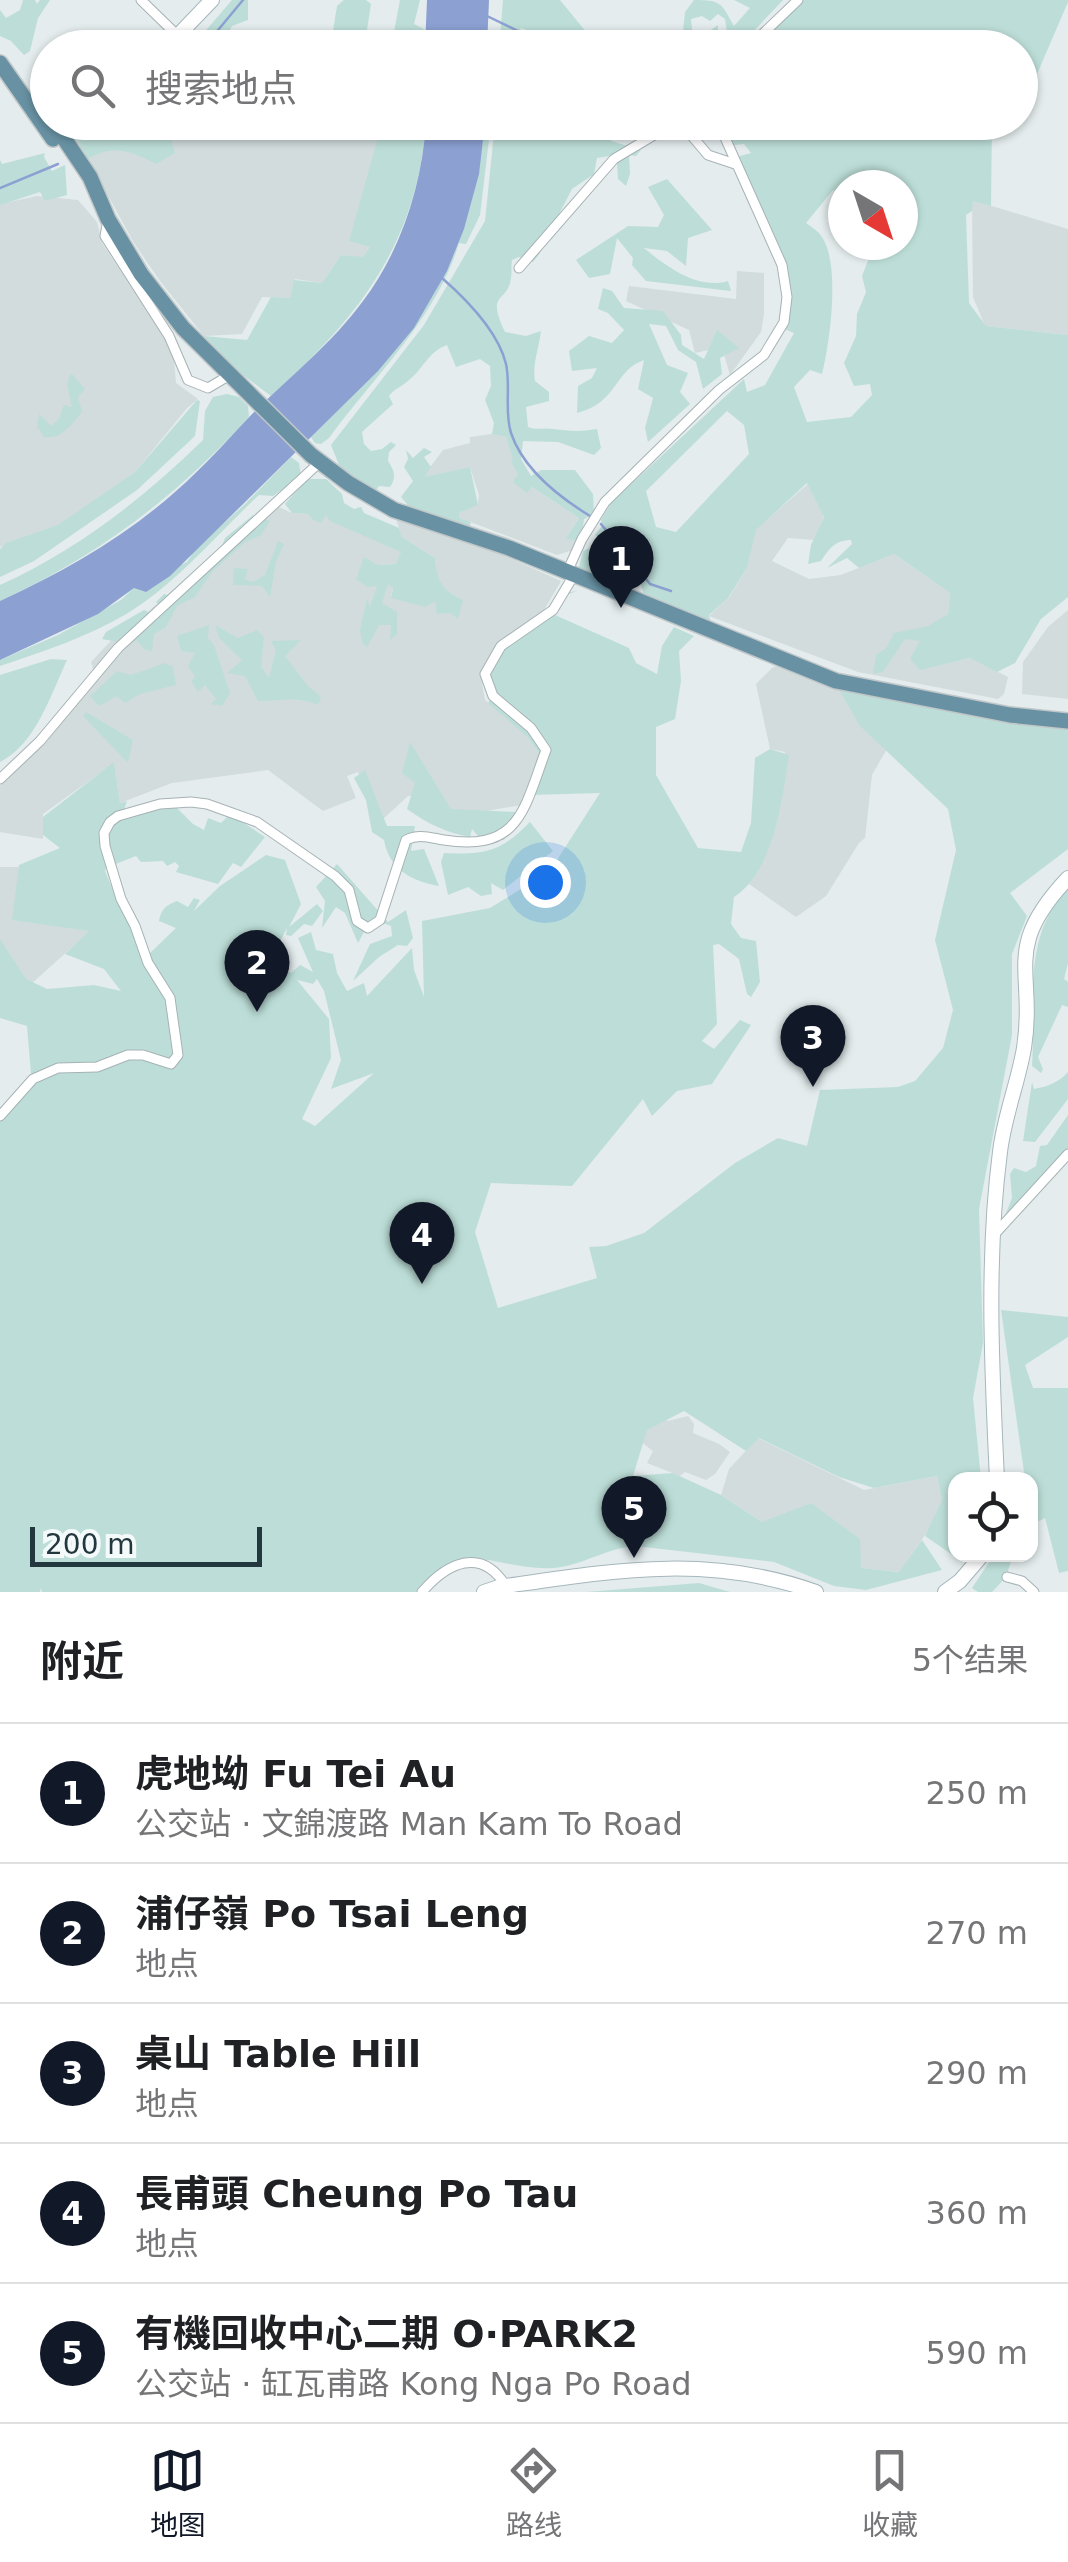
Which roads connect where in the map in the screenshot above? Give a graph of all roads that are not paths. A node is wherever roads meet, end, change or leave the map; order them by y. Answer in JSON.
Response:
{"nodes":[{"id":1,"x":141,"y":0,"type":"edge"},
{"id":2,"x":212,"y":0,"type":"edge"},
{"id":3,"x":798,"y":0,"type":"edge"},
{"id":4,"x":172,"y":30,"type":"edge"},
{"id":5,"x":185,"y":30,"type":"edge"},
{"id":6,"x":767,"y":30,"type":"edge"},
{"id":7,"x":0,"y":50,"type":"edge"},
{"id":8,"x":0,"y":63,"type":"edge"},
{"id":9,"x":30,"y":92,"type":"edge"},
{"id":10,"x":30,"y":97,"type":"edge"},
{"id":11,"x":60,"y":140,"type":"edge"},
{"id":12,"x":647,"y":140,"type":"edge"},
{"id":13,"x":695,"y":140,"type":"edge"},
{"id":14,"x":725,"y":140,"type":"edge"},
{"id":15,"x":735,"y":164,"type":"junction"},
{"id":16,"x":108,"y":218,"type":"junction"},
{"id":17,"x":518,"y":268,"type":"dead end"},
{"id":18,"x":230,"y":375,"type":"junction"},
{"id":19,"x":316,"y":459,"type":"junction"},
{"id":20,"x":571,"y":574,"type":"junction"},
{"id":21,"x":1068,"y":721,"type":"edge"},
{"id":22,"x":0,"y":779,"type":"edge"},
{"id":23,"x":1068,"y":878,"type":"edge"},
{"id":24,"x":0,"y":1116,"type":"edge"},
{"id":25,"x":1068,"y":1154,"type":"edge"},
{"id":26,"x":993,"y":1236,"type":"junction"},
{"id":27,"x":997,"y":1472,"type":"edge"},
{"id":28,"x":978,"y":1562,"type":"edge"},
{"id":29,"x":1008,"y":1577,"type":"dead end"},
{"id":30,"x":506,"y":1586,"type":"junction"},
{"id":31,"x":962,"y":1587,"type":"edge"},
{"id":32,"x":422,"y":1592,"type":"edge"},
{"id":33,"x":484,"y":1592,"type":"edge"},
{"id":34,"x":816,"y":1592,"type":"edge"},
{"id":35,"x":944,"y":1592,"type":"edge"},
{"id":36,"x":1034,"y":1592,"type":"edge"}],
"edges":[{"from":1,"to":4,"type":"street"},
{"from":2,"to":5,"type":"street"},
{"from":3,"to":6,"type":"street"},
{"from":7,"to":9,"type":"main road"},
{"from":8,"to":10,"type":"main road"},
{"from":11,"to":16,"type":"main road"},
{"from":12,"to":17,"type":"street"},
{"from":13,"to":15,"type":"street"},
{"from":14,"to":15,"type":"street"},
{"from":15,"to":20,"type":"street"},
{"from":16,"to":18,"type":"main road"},
{"from":16,"to":18,"type":"street"},
{"from":18,"to":19,"type":"main road"},
{"from":19,"to":20,"type":"main road"},
{"from":19,"to":22,"type":"street"},
{"from":20,"to":21,"type":"main road"},
{"from":20,"to":24,"type":"street"},
{"from":23,"to":26,"type":"street"},
{"from":25,"to":26,"type":"street"},
{"from":26,"to":27,"type":"street"},
{"from":28,"to":31,"type":"street"},
{"from":29,"to":36,"type":"street"},
{"from":30,"to":32,"type":"street"},
{"from":30,"to":33,"type":"street"},
{"from":30,"to":34,"type":"street"},
{"from":31,"to":35,"type":"street"}]}
